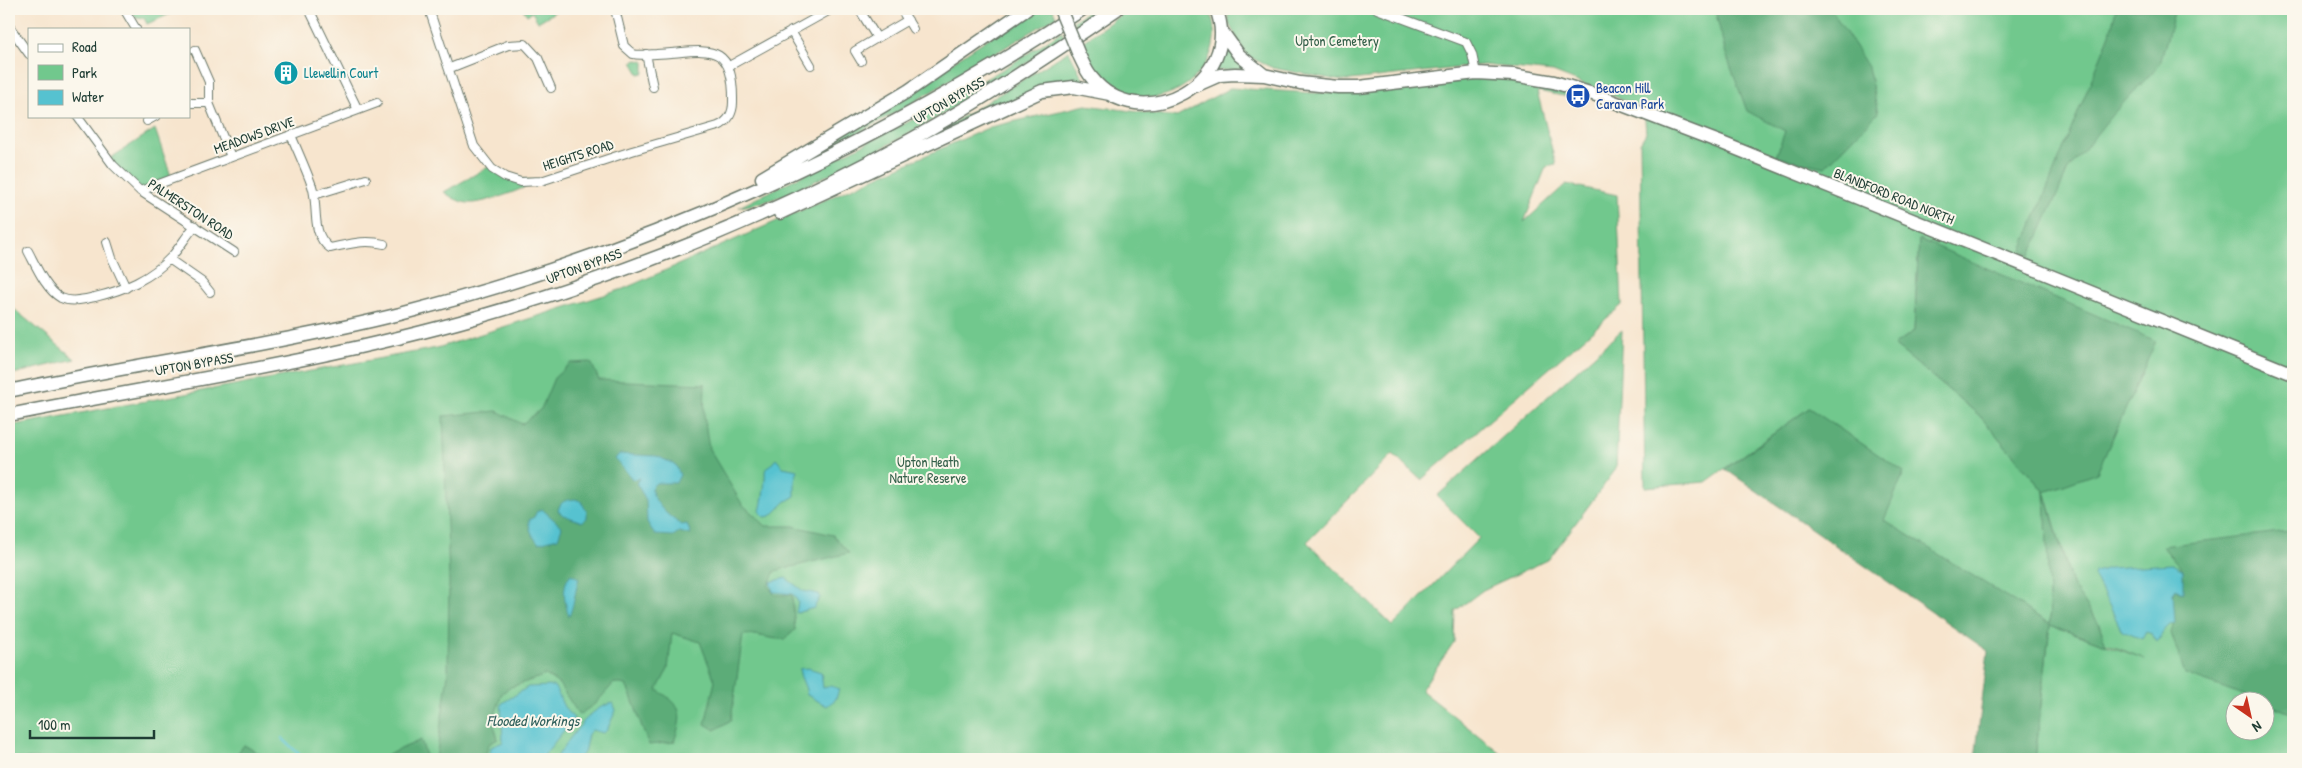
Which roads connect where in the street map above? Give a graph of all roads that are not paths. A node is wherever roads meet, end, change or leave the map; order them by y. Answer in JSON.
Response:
{"nodes":[{"id":1,"x":124,"y":9,"type":"edge"},
{"id":2,"x":309,"y":9,"type":"edge"},
{"id":3,"x":429,"y":9,"type":"edge"},
{"id":4,"x":615,"y":9,"type":"edge"},
{"id":5,"x":832,"y":9,"type":"edge"},
{"id":6,"x":858,"y":9,"type":"edge"},
{"id":7,"x":1027,"y":9,"type":"edge"},
{"id":8,"x":1060,"y":9,"type":"edge"},
{"id":9,"x":1083,"y":9,"type":"edge"},
{"id":10,"x":1117,"y":9,"type":"edge"},
{"id":11,"x":1216,"y":9,"type":"edge"},
{"id":12,"x":1376,"y":9,"type":"edge"},
{"id":13,"x":9,"y":26,"type":"edge"},
{"id":14,"x":135,"y":28,"type":"edge"},
{"id":15,"x":913,"y":29,"type":"dead end"},
{"id":16,"x":1221,"y":30,"type":"junction"},
{"id":17,"x":791,"y":31,"type":"junction"},
{"id":18,"x":877,"y":38,"type":"junction"},
{"id":19,"x":195,"y":50,"type":"dead end"},
{"id":20,"x":28,"y":53,"type":"edge"},
{"id":21,"x":646,"y":54,"type":"junction"},
{"id":22,"x":861,"y":61,"type":"dead end"},
{"id":23,"x":811,"y":65,"type":"dead end"},
{"id":24,"x":729,"y":66,"type":"junction"},
{"id":25,"x":450,"y":68,"type":"junction"},
{"id":26,"x":1476,"y":73,"type":"junction"},
{"id":27,"x":1264,"y":75,"type":"junction"},
{"id":28,"x":1195,"y":86,"type":"junction"},
{"id":29,"x":653,"y":87,"type":"dead end"},
{"id":30,"x":551,"y":88,"type":"dead end"},
{"id":31,"x":1110,"y":94,"type":"junction"},
{"id":32,"x":190,"y":103,"type":"edge"},
{"id":33,"x":209,"y":103,"type":"junction"},
{"id":34,"x":378,"y":103,"type":"dead end"},
{"id":35,"x":358,"y":110,"type":"junction"},
{"id":36,"x":78,"y":118,"type":"edge"},
{"id":37,"x":152,"y":118,"type":"edge"},
{"id":38,"x":147,"y":121,"type":"dead end"},
{"id":39,"x":291,"y":135,"type":"junction"},
{"id":40,"x":231,"y":158,"type":"junction"},
{"id":41,"x":366,"y":179,"type":"dead end"},
{"id":42,"x":140,"y":191,"type":"junction"},
{"id":43,"x":313,"y":191,"type":"junction"},
{"id":44,"x":678,"y":223,"type":"junction"},
{"id":45,"x":195,"y":226,"type":"junction"},
{"id":46,"x":107,"y":242,"type":"dead end"},
{"id":47,"x":384,"y":244,"type":"dead end"},
{"id":48,"x":28,"y":251,"type":"dead end"},
{"id":49,"x":234,"y":252,"type":"dead end"},
{"id":50,"x":665,"y":253,"type":"junction"},
{"id":51,"x":169,"y":259,"type":"junction"},
{"id":52,"x":126,"y":288,"type":"junction"},
{"id":53,"x":210,"y":292,"type":"dead end"},
{"id":54,"x":2293,"y":374,"type":"edge"},
{"id":55,"x":9,"y":391,"type":"edge"},
{"id":56,"x":9,"y":415,"type":"edge"}],
"edges":[{"from":1,"to":14,"type":"street"},
{"from":2,"to":35,"type":"street"},
{"from":3,"to":25,"type":"street","name":"HEIGHTS ROAD"},
{"from":4,"to":21,"type":"street"},
{"from":5,"to":17,"type":"street"},
{"from":6,"to":18,"type":"street"},
{"from":7,"to":44,"type":"highway"},
{"from":8,"to":31,"type":"highway","bridge":true},
{"from":9,"to":44,"type":"highway","name":"UPTON BYPASS"},
{"from":10,"to":50,"type":"highway","name":"UPTON BYPASS"},
{"from":11,"to":16,"type":"highway"},
{"from":12,"to":26,"type":"street"},
{"from":13,"to":20,"type":"street"},
{"from":15,"to":18,"type":"street"},
{"from":16,"to":27,"type":"highway","name":"BLANDFORD ROAD NORTH"},
{"from":16,"to":28,"type":"highway"},
{"from":17,"to":23,"type":"street"},
{"from":17,"to":24,"type":"street"},
{"from":18,"to":22,"type":"street"},
{"from":19,"to":33,"type":"street"},
{"from":21,"to":24,"type":"street"},
{"from":21,"to":29,"type":"street"},
{"from":24,"to":25,"type":"street","name":"HEIGHTS ROAD"},
{"from":25,"to":30,"type":"street"},
{"from":26,"to":27,"type":"highway","name":"BLANDFORD ROAD NORTH"},
{"from":26,"to":54,"type":"highway","name":"BLANDFORD ROAD NORTH"},
{"from":27,"to":28,"type":"highway","name":"BLANDFORD ROAD NORTH"},
{"from":28,"to":31,"type":"highway","name":"BLANDFORD ROAD NORTH"},
{"from":31,"to":50,"type":"highway"},
{"from":32,"to":33,"type":"street"},
{"from":33,"to":40,"type":"street"},
{"from":34,"to":35,"type":"street","name":"MEADOWS DRIVE"},
{"from":35,"to":39,"type":"street","name":"MEADOWS DRIVE"},
{"from":36,"to":42,"type":"street","name":"PALMERSTON ROAD"},
{"from":37,"to":38,"type":"street"},
{"from":39,"to":40,"type":"street","name":"MEADOWS DRIVE"},
{"from":39,"to":43,"type":"street"},
{"from":40,"to":42,"type":"street","name":"MEADOWS DRIVE"},
{"from":41,"to":43,"type":"street"},
{"from":42,"to":45,"type":"street","name":"PALMERSTON ROAD"},
{"from":43,"to":47,"type":"street"},
{"from":44,"to":55,"type":"highway","name":"UPTON BYPASS"},
{"from":45,"to":49,"type":"street","name":"PALMERSTON ROAD"},
{"from":45,"to":51,"type":"street"},
{"from":46,"to":52,"type":"street"},
{"from":48,"to":52,"type":"street"},
{"from":50,"to":56,"type":"highway","name":"UPTON BYPASS"},
{"from":51,"to":52,"type":"street"},
{"from":51,"to":53,"type":"street"}]}
